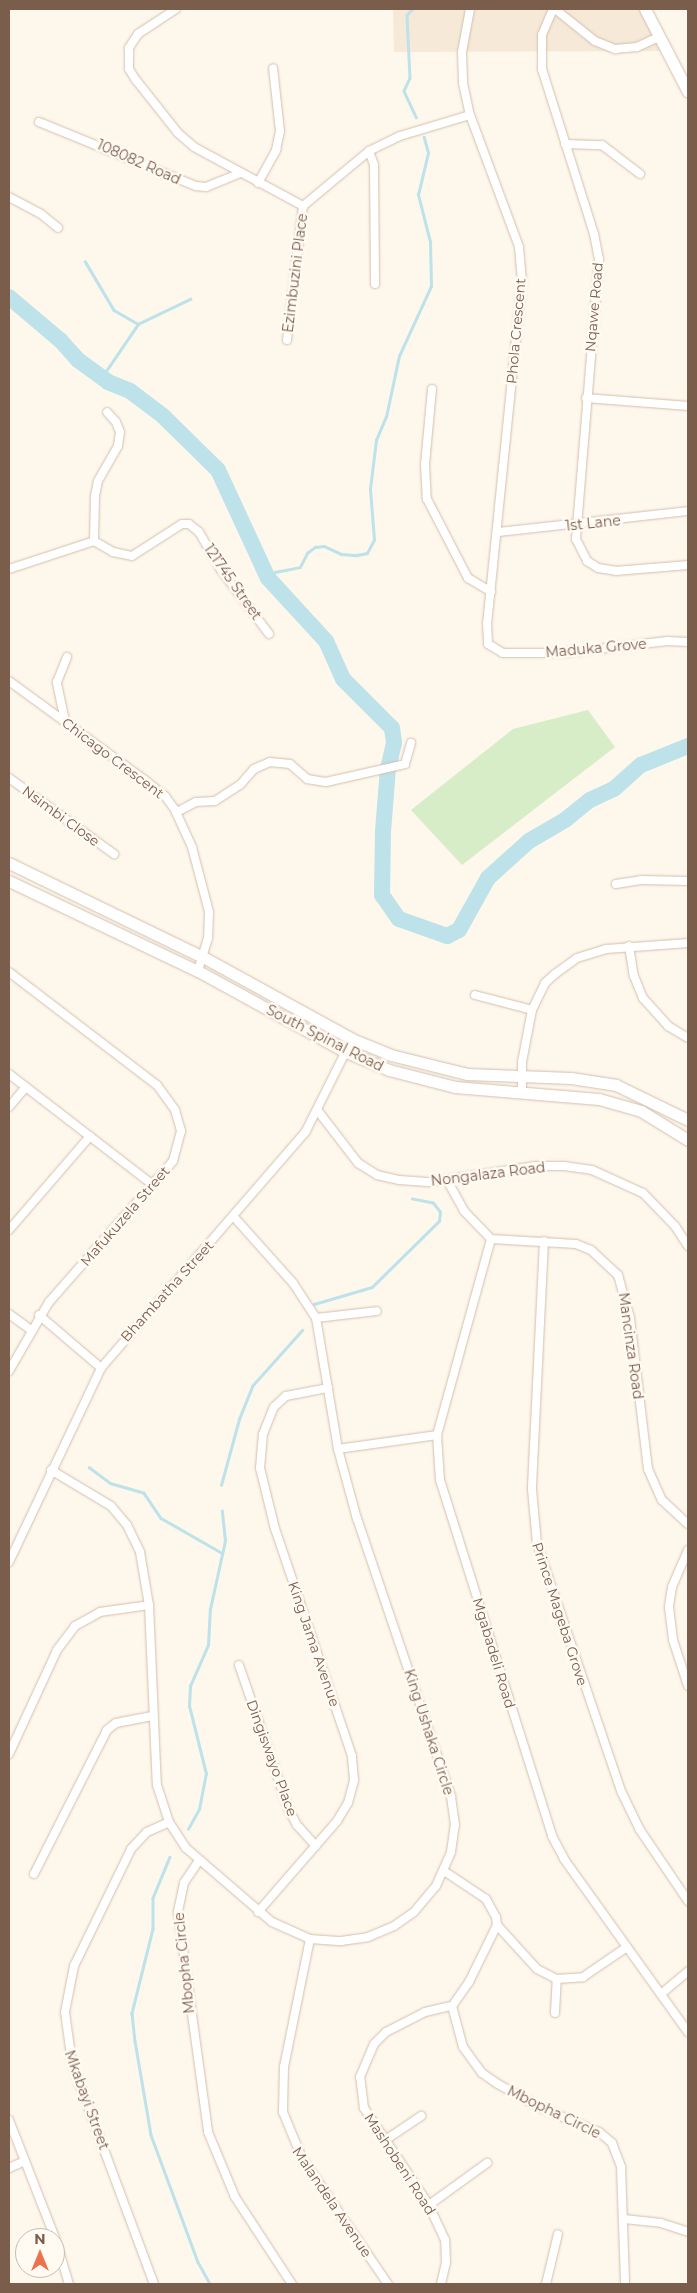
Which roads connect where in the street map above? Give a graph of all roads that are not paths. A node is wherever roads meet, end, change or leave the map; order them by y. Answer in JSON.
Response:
{"nodes":[{"id":1,"x":176,"y":9,"type":"edge"},
{"id":2,"x":470,"y":9,"type":"edge"},
{"id":3,"x":554,"y":9,"type":"edge"},
{"id":4,"x":645,"y":9,"type":"edge"},
{"id":5,"x":661,"y":36,"type":"junction"},
{"id":6,"x":273,"y":68,"type":"dead end"},
{"id":7,"x":688,"y":92,"type":"edge"},
{"id":8,"x":470,"y":115,"type":"junction"},
{"id":9,"x":39,"y":122,"type":"dead end"},
{"id":10,"x":565,"y":144,"type":"junction"},
{"id":11,"x":369,"y":151,"type":"junction"},
{"id":12,"x":239,"y":174,"type":"junction"},
{"id":13,"x":640,"y":174,"type":"dead end"},
{"id":14,"x":258,"y":183,"type":"junction"},
{"id":15,"x":9,"y":197,"type":"edge"},
{"id":16,"x":303,"y":206,"type":"junction"},
{"id":17,"x":58,"y":228,"type":"dead end"},
{"id":18,"x":375,"y":284,"type":"dead end"},
{"id":19,"x":287,"y":340,"type":"dead end"},
{"id":20,"x":432,"y":389,"type":"dead end"},
{"id":21,"x":586,"y":398,"type":"junction"},
{"id":22,"x":688,"y":406,"type":"edge"},
{"id":23,"x":107,"y":412,"type":"dead end"},
{"id":24,"x":688,"y":512,"type":"edge"},
{"id":25,"x":575,"y":525,"type":"junction"},
{"id":26,"x":498,"y":532,"type":"junction"},
{"id":27,"x":94,"y":541,"type":"junction"},
{"id":28,"x":688,"y":565,"type":"edge"},
{"id":29,"x":9,"y":569,"type":"edge"},
{"id":30,"x":491,"y":592,"type":"junction"},
{"id":31,"x":269,"y":634,"type":"dead end"},
{"id":32,"x":688,"y":642,"type":"edge"},
{"id":33,"x":503,"y":653,"type":"joint"},
{"id":34,"x":66,"y":657,"type":"dead end"},
{"id":35,"x":9,"y":680,"type":"edge"},
{"id":36,"x":65,"y":721,"type":"junction"},
{"id":37,"x":411,"y":743,"type":"dead end"},
{"id":38,"x":9,"y":778,"type":"edge"},
{"id":39,"x":177,"y":812,"type":"junction"},
{"id":40,"x":114,"y":854,"type":"dead end"},
{"id":41,"x":9,"y":863,"type":"edge"},
{"id":42,"x":9,"y":881,"type":"edge"},
{"id":43,"x":688,"y":881,"type":"edge"},
{"id":44,"x":616,"y":884,"type":"dead end"},
{"id":45,"x":688,"y":943,"type":"edge"},
{"id":46,"x":629,"y":946,"type":"junction"},
{"id":47,"x":203,"y":957,"type":"junction"},
{"id":48,"x":9,"y":972,"type":"edge"},
{"id":49,"x":198,"y":972,"type":"junction"},
{"id":50,"x":475,"y":995,"type":"dead end"},
{"id":51,"x":532,"y":1010,"type":"junction"},
{"id":52,"x":688,"y":1038,"type":"edge"},
{"id":53,"x":352,"y":1039,"type":"junction"},
{"id":54,"x":346,"y":1052,"type":"junction"},
{"id":55,"x":9,"y":1074,"type":"edge"},
{"id":56,"x":522,"y":1078,"type":"junction"},
{"id":57,"x":26,"y":1087,"type":"junction"},
{"id":58,"x":522,"y":1092,"type":"junction"},
{"id":59,"x":9,"y":1107,"type":"edge"},
{"id":60,"x":318,"y":1111,"type":"junction"},
{"id":61,"x":688,"y":1120,"type":"edge"},
{"id":62,"x":90,"y":1136,"type":"junction"},
{"id":63,"x":688,"y":1140,"type":"edge"},
{"id":64,"x":447,"y":1180,"type":"junction"},
{"id":65,"x":153,"y":1185,"type":"junction"},
{"id":66,"x":233,"y":1216,"type":"junction"},
{"id":67,"x":9,"y":1230,"type":"edge"},
{"id":68,"x":491,"y":1239,"type":"junction"},
{"id":69,"x":544,"y":1241,"type":"junction"},
{"id":70,"x":688,"y":1246,"type":"edge"},
{"id":71,"x":377,"y":1311,"type":"dead end"},
{"id":72,"x":9,"y":1314,"type":"edge"},
{"id":73,"x":39,"y":1315,"type":"junction"},
{"id":74,"x":316,"y":1318,"type":"junction"},
{"id":75,"x":30,"y":1329,"type":"junction"},
{"id":76,"x":101,"y":1368,"type":"junction"},
{"id":77,"x":9,"y":1371,"type":"edge"},
{"id":78,"x":328,"y":1388,"type":"junction"},
{"id":79,"x":437,"y":1435,"type":"junction"},
{"id":80,"x":338,"y":1449,"type":"junction"},
{"id":81,"x":51,"y":1470,"type":"junction"},
{"id":82,"x":688,"y":1524,"type":"edge"},
{"id":83,"x":688,"y":1550,"type":"edge"},
{"id":84,"x":9,"y":1562,"type":"edge"},
{"id":85,"x":149,"y":1605,"type":"junction"},
{"id":86,"x":684,"y":1662,"type":"edge"},
{"id":87,"x":239,"y":1665,"type":"dead end"},
{"id":88,"x":688,"y":1686,"type":"edge"},
{"id":89,"x":153,"y":1716,"type":"junction"},
{"id":90,"x":9,"y":1754,"type":"edge"},
{"id":91,"x":168,"y":1822,"type":"junction"},
{"id":92,"x":316,"y":1846,"type":"junction"},
{"id":93,"x":198,"y":1862,"type":"junction"},
{"id":94,"x":444,"y":1871,"type":"junction"},
{"id":95,"x":34,"y":1874,"type":"dead end"},
{"id":96,"x":688,"y":1901,"type":"edge"},
{"id":97,"x":258,"y":1912,"type":"junction"},
{"id":98,"x":497,"y":1925,"type":"junction"},
{"id":99,"x":310,"y":1939,"type":"junction"},
{"id":100,"x":627,"y":1947,"type":"junction"},
{"id":101,"x":688,"y":1971,"type":"edge"},
{"id":102,"x":557,"y":1979,"type":"junction"},
{"id":103,"x":661,"y":1994,"type":"junction"},
{"id":104,"x":452,"y":2006,"type":"junction"},
{"id":105,"x":555,"y":2013,"type":"dead end"},
{"id":106,"x":688,"y":2032,"type":"edge"},
{"id":107,"x":421,"y":2116,"type":"dead end"},
{"id":108,"x":9,"y":2120,"type":"edge"},
{"id":109,"x":384,"y":2141,"type":"junction"},
{"id":110,"x":25,"y":2161,"type":"junction"},
{"id":111,"x":487,"y":2163,"type":"dead end"},
{"id":112,"x":9,"y":2168,"type":"edge"},
{"id":113,"x":429,"y":2205,"type":"junction"},
{"id":114,"x":624,"y":2219,"type":"junction"},
{"id":115,"x":51,"y":2228,"type":"edge"},
{"id":116,"x":688,"y":2232,"type":"edge"},
{"id":117,"x":558,"y":2234,"type":"dead end"},
{"id":118,"x":65,"y":2271,"type":"edge"},
{"id":119,"x":69,"y":2284,"type":"edge"},
{"id":120,"x":154,"y":2284,"type":"edge"},
{"id":121,"x":292,"y":2284,"type":"edge"},
{"id":122,"x":388,"y":2284,"type":"edge"},
{"id":123,"x":440,"y":2284,"type":"edge"},
{"id":124,"x":546,"y":2284,"type":"edge"},
{"id":125,"x":625,"y":2284,"type":"edge"}],
"edges":[{"from":1,"to":12,"type":"street"},
{"from":2,"to":8,"type":"street","name":"Phola Crescent"},
{"from":3,"to":5,"type":"street"},
{"from":3,"to":10,"type":"street","name":"Nqawe Road"},
{"from":4,"to":5,"type":"street"},
{"from":5,"to":7,"type":"street"},
{"from":6,"to":14,"type":"street"},
{"from":8,"to":11,"type":"street"},
{"from":8,"to":26,"type":"street","name":"Phola Crescent"},
{"from":9,"to":12,"type":"street","name":"108082 Road"},
{"from":10,"to":13,"type":"street"},
{"from":10,"to":21,"type":"street","name":"Nqawe Road"},
{"from":11,"to":16,"type":"street"},
{"from":11,"to":18,"type":"street"},
{"from":12,"to":14,"type":"street"},
{"from":14,"to":16,"type":"street"},
{"from":15,"to":17,"type":"street"},
{"from":16,"to":19,"type":"street","name":"Ezimbuzini Place"},
{"from":20,"to":30,"type":"street"},
{"from":21,"to":22,"type":"street"},
{"from":21,"to":25,"type":"street","name":"Nqawe Road"},
{"from":23,"to":27,"type":"street"},
{"from":24,"to":25,"type":"street","name":"1st Lane"},
{"from":25,"to":26,"type":"street","name":"1st Lane"},
{"from":25,"to":28,"type":"street"},
{"from":26,"to":30,"type":"street","name":"Phola Crescent"},
{"from":27,"to":29,"type":"street"},
{"from":27,"to":31,"type":"street","name":"121745 Street"},
{"from":30,"to":33,"type":"street","name":"Phola Crescent"},
{"from":32,"to":33,"type":"street","name":"Maduka Grove"},
{"from":34,"to":36,"type":"street"},
{"from":35,"to":36,"type":"street","name":"Chicago Crescent"},
{"from":36,"to":39,"type":"street","name":"Chicago Crescent"},
{"from":37,"to":39,"type":"street"},
{"from":38,"to":40,"type":"street","name":"Nsimbi Close"},
{"from":39,"to":47,"type":"street","name":"Chicago Crescent"},
{"from":41,"to":47,"type":"street","name":"South Spinal Road"},
{"from":42,"to":49,"type":"street","name":"South Spinal Road"},
{"from":43,"to":44,"type":"street"},
{"from":45,"to":46,"type":"street"},
{"from":46,"to":51,"type":"street"},
{"from":46,"to":52,"type":"street"},
{"from":47,"to":49,"type":"street","name":"Chicago Crescent"},
{"from":47,"to":53,"type":"street","name":"South Spinal Road"},
{"from":48,"to":65,"type":"street","name":"Mafukuzela Street"},
{"from":49,"to":54,"type":"street","name":"South Spinal Road"},
{"from":50,"to":51,"type":"street"},
{"from":51,"to":56,"type":"street"},
{"from":53,"to":54,"type":"street","name":"Bhambatha Street"},
{"from":53,"to":56,"type":"street","name":"South Spinal Road"},
{"from":54,"to":58,"type":"street","name":"South Spinal Road"},
{"from":54,"to":60,"type":"street","name":"Bhambatha Street"},
{"from":55,"to":57,"type":"street"},
{"from":56,"to":58,"type":"street"},
{"from":56,"to":61,"type":"street","name":"South Spinal Road"},
{"from":57,"to":59,"type":"street"},
{"from":57,"to":62,"type":"street"},
{"from":58,"to":63,"type":"street","name":"South Spinal Road"},
{"from":60,"to":64,"type":"street","name":"Nongalaza Road"},
{"from":60,"to":66,"type":"street","name":"Bhambatha Street"},
{"from":62,"to":65,"type":"street"},
{"from":62,"to":67,"type":"street"},
{"from":64,"to":68,"type":"street"},
{"from":64,"to":70,"type":"street","name":"Nongalaza Road"},
{"from":65,"to":73,"type":"street","name":"Mafukuzela Street"},
{"from":66,"to":74,"type":"street","name":"King Ushaka Circle"},
{"from":66,"to":76,"type":"street","name":"Bhambatha Street"},
{"from":68,"to":69,"type":"street","name":"Mancinza Road"},
{"from":68,"to":79,"type":"street","name":"Mgabadeli Road"},
{"from":69,"to":82,"type":"street","name":"Mancinza Road"},
{"from":69,"to":96,"type":"street","name":"Prince Mageba Grove"},
{"from":71,"to":74,"type":"street"},
{"from":72,"to":75,"type":"street"},
{"from":73,"to":75,"type":"street","name":"Mafukuzela Street"},
{"from":73,"to":76,"type":"street"},
{"from":74,"to":78,"type":"street","name":"King Ushaka Circle"},
{"from":75,"to":77,"type":"street","name":"Mafukuzela Street"},
{"from":76,"to":81,"type":"street","name":"Bhambatha Street"},
{"from":78,"to":80,"type":"street","name":"King Ushaka Circle"},
{"from":78,"to":92,"type":"street","name":"King Jama Avenue"},
{"from":79,"to":80,"type":"street"},
{"from":79,"to":100,"type":"street","name":"Mgabadeli Road"},
{"from":80,"to":94,"type":"street","name":"King Ushaka Circle"},
{"from":81,"to":84,"type":"street","name":"Bhambatha Street"},
{"from":81,"to":85,"type":"street","name":"King Ushaka Circle"},
{"from":83,"to":86,"type":"street"},
{"from":85,"to":89,"type":"street","name":"King Ushaka Circle"},
{"from":85,"to":90,"type":"street"},
{"from":86,"to":88,"type":"street"},
{"from":87,"to":92,"type":"street","name":"Dingiswayo Place"},
{"from":89,"to":91,"type":"street","name":"King Ushaka Circle"},
{"from":89,"to":95,"type":"street"},
{"from":91,"to":93,"type":"street","name":"King Ushaka Circle"},
{"from":91,"to":120,"type":"street","name":"Mkabayi Street"},
{"from":92,"to":97,"type":"street","name":"King Jama Avenue"},
{"from":93,"to":97,"type":"street","name":"King Ushaka Circle"},
{"from":93,"to":121,"type":"street","name":"Mbopha Circle"},
{"from":94,"to":98,"type":"street"},
{"from":94,"to":99,"type":"street","name":"King Ushaka Circle"},
{"from":97,"to":99,"type":"street","name":"King Ushaka Circle"},
{"from":98,"to":102,"type":"street"},
{"from":98,"to":104,"type":"street"},
{"from":99,"to":122,"type":"street","name":"Malandela Avenue"},
{"from":100,"to":102,"type":"street"},
{"from":100,"to":103,"type":"street","name":"Mgabadeli Road"},
{"from":101,"to":103,"type":"street"},
{"from":102,"to":105,"type":"street"},
{"from":103,"to":106,"type":"street","name":"Mgabadeli Road"},
{"from":104,"to":109,"type":"street","name":"Mashobeni Road"},
{"from":104,"to":114,"type":"street","name":"Mbopha Circle"},
{"from":107,"to":109,"type":"street"},
{"from":108,"to":110,"type":"street"},
{"from":109,"to":113,"type":"street","name":"Mashobeni Road"},
{"from":110,"to":112,"type":"street"},
{"from":110,"to":115,"type":"street"},
{"from":111,"to":113,"type":"street"},
{"from":113,"to":123,"type":"street","name":"Mashobeni Road"},
{"from":114,"to":116,"type":"street"},
{"from":114,"to":125,"type":"street","name":"Mbopha Circle"},
{"from":117,"to":124,"type":"street"},
{"from":118,"to":119,"type":"street"}]}
